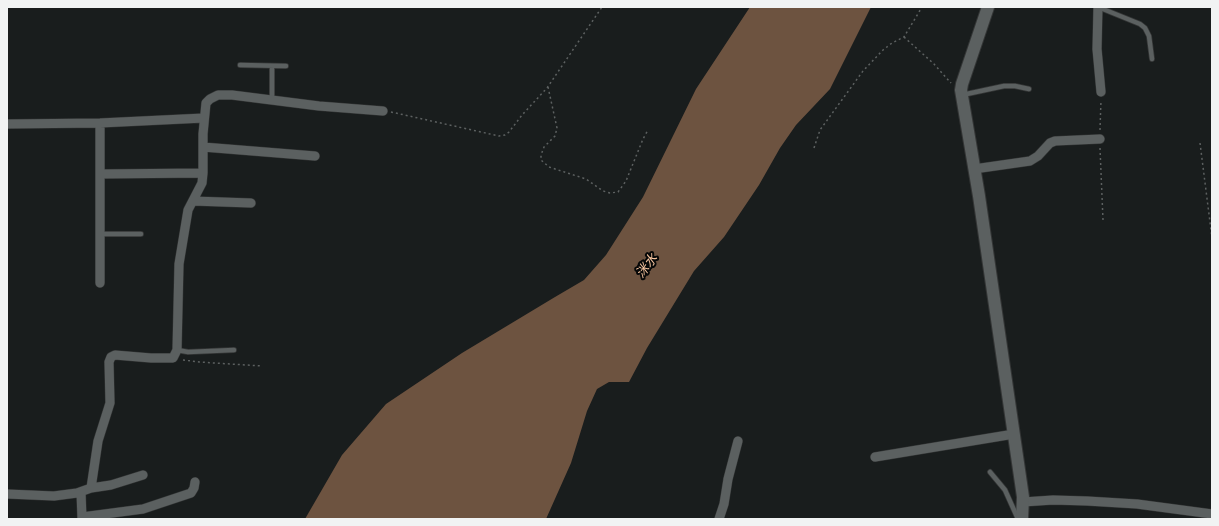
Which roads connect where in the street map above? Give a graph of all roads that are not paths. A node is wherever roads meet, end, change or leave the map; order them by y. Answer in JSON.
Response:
{"nodes":[{"id":1,"x":988,"y":7,"type":"edge"},
{"id":2,"x":1098,"y":7,"type":"edge"},
{"id":3,"x":1152,"y":59,"type":"dead end"},
{"id":4,"x":240,"y":65,"type":"dead end"},
{"id":5,"x":272,"y":66,"type":"junction"},
{"id":6,"x":286,"y":66,"type":"dead end"},
{"id":7,"x":1029,"y":89,"type":"dead end"},
{"id":8,"x":1101,"y":92,"type":"road end"},
{"id":9,"x":962,"y":96,"type":"junction"},
{"id":10,"x":272,"y":100,"type":"junction"},
{"id":11,"x":383,"y":111,"type":"road end"},
{"id":12,"x":204,"y":118,"type":"junction"},
{"id":13,"x":100,"y":123,"type":"junction"},
{"id":14,"x":7,"y":124,"type":"edge"},
{"id":15,"x":1100,"y":139,"type":"road end"},
{"id":16,"x":203,"y":148,"type":"junction"},
{"id":17,"x":315,"y":156,"type":"dead end"},
{"id":18,"x":974,"y":169,"type":"junction"},
{"id":19,"x":203,"y":173,"type":"junction"},
{"id":20,"x":100,"y":174,"type":"junction"},
{"id":21,"x":193,"y":201,"type":"junction"},
{"id":22,"x":251,"y":203,"type":"dead end"},
{"id":23,"x":100,"y":234,"type":"junction"},
{"id":24,"x":141,"y":234,"type":"dead end"},
{"id":25,"x":100,"y":282,"type":"dead end"},
{"id":26,"x":234,"y":350,"type":"dead end"},
{"id":27,"x":175,"y":354,"type":"junction"},
{"id":28,"x":1014,"y":434,"type":"junction"},
{"id":29,"x":738,"y":441,"type":"dead end"},
{"id":30,"x":875,"y":457,"type":"dead end"},
{"id":31,"x":990,"y":472,"type":"dead end"},
{"id":32,"x":142,"y":475,"type":"dead end"},
{"id":33,"x":195,"y":482,"type":"dead end"},
{"id":34,"x":91,"y":488,"type":"junction"},
{"id":35,"x":80,"y":492,"type":"junction"},
{"id":36,"x":7,"y":494,"type":"edge"},
{"id":37,"x":1022,"y":502,"type":"junction"},
{"id":38,"x":1212,"y":514,"type":"edge"},
{"id":39,"x":82,"y":518,"type":"edge"},
{"id":40,"x":719,"y":519,"type":"edge"},
{"id":41,"x":1018,"y":519,"type":"edge"},
{"id":42,"x":1022,"y":519,"type":"edge"}],
"edges":[{"from":1,"to":9,"type":"street"},
{"from":2,"to":3,"type":"lane"},
{"from":2,"to":8,"type":"street"},
{"from":4,"to":5,"type":"lane"},
{"from":5,"to":6,"type":"lane"},
{"from":5,"to":10,"type":"lane"},
{"from":7,"to":9,"type":"lane"},
{"from":9,"to":18,"type":"street"},
{"from":10,"to":11,"type":"street"},
{"from":10,"to":12,"type":"street"},
{"from":12,"to":13,"type":"street"},
{"from":12,"to":16,"type":"street"},
{"from":13,"to":14,"type":"street"},
{"from":13,"to":20,"type":"street"},
{"from":15,"to":18,"type":"street"},
{"from":16,"to":17,"type":"street"},
{"from":16,"to":19,"type":"street"},
{"from":18,"to":28,"type":"street"},
{"from":19,"to":20,"type":"street"},
{"from":19,"to":21,"type":"street"},
{"from":20,"to":23,"type":"street"},
{"from":21,"to":22,"type":"street"},
{"from":21,"to":27,"type":"street"},
{"from":23,"to":24,"type":"lane"},
{"from":23,"to":25,"type":"street"},
{"from":26,"to":27,"type":"lane"},
{"from":27,"to":34,"type":"street"},
{"from":28,"to":30,"type":"street"},
{"from":28,"to":37,"type":"street"},
{"from":29,"to":40,"type":"street"},
{"from":31,"to":41,"type":"lane"},
{"from":32,"to":34,"type":"street"},
{"from":33,"to":39,"type":"street"},
{"from":34,"to":35,"type":"street"},
{"from":35,"to":36,"type":"street"},
{"from":35,"to":39,"type":"street"},
{"from":37,"to":38,"type":"street"},
{"from":37,"to":42,"type":"street"}]}
